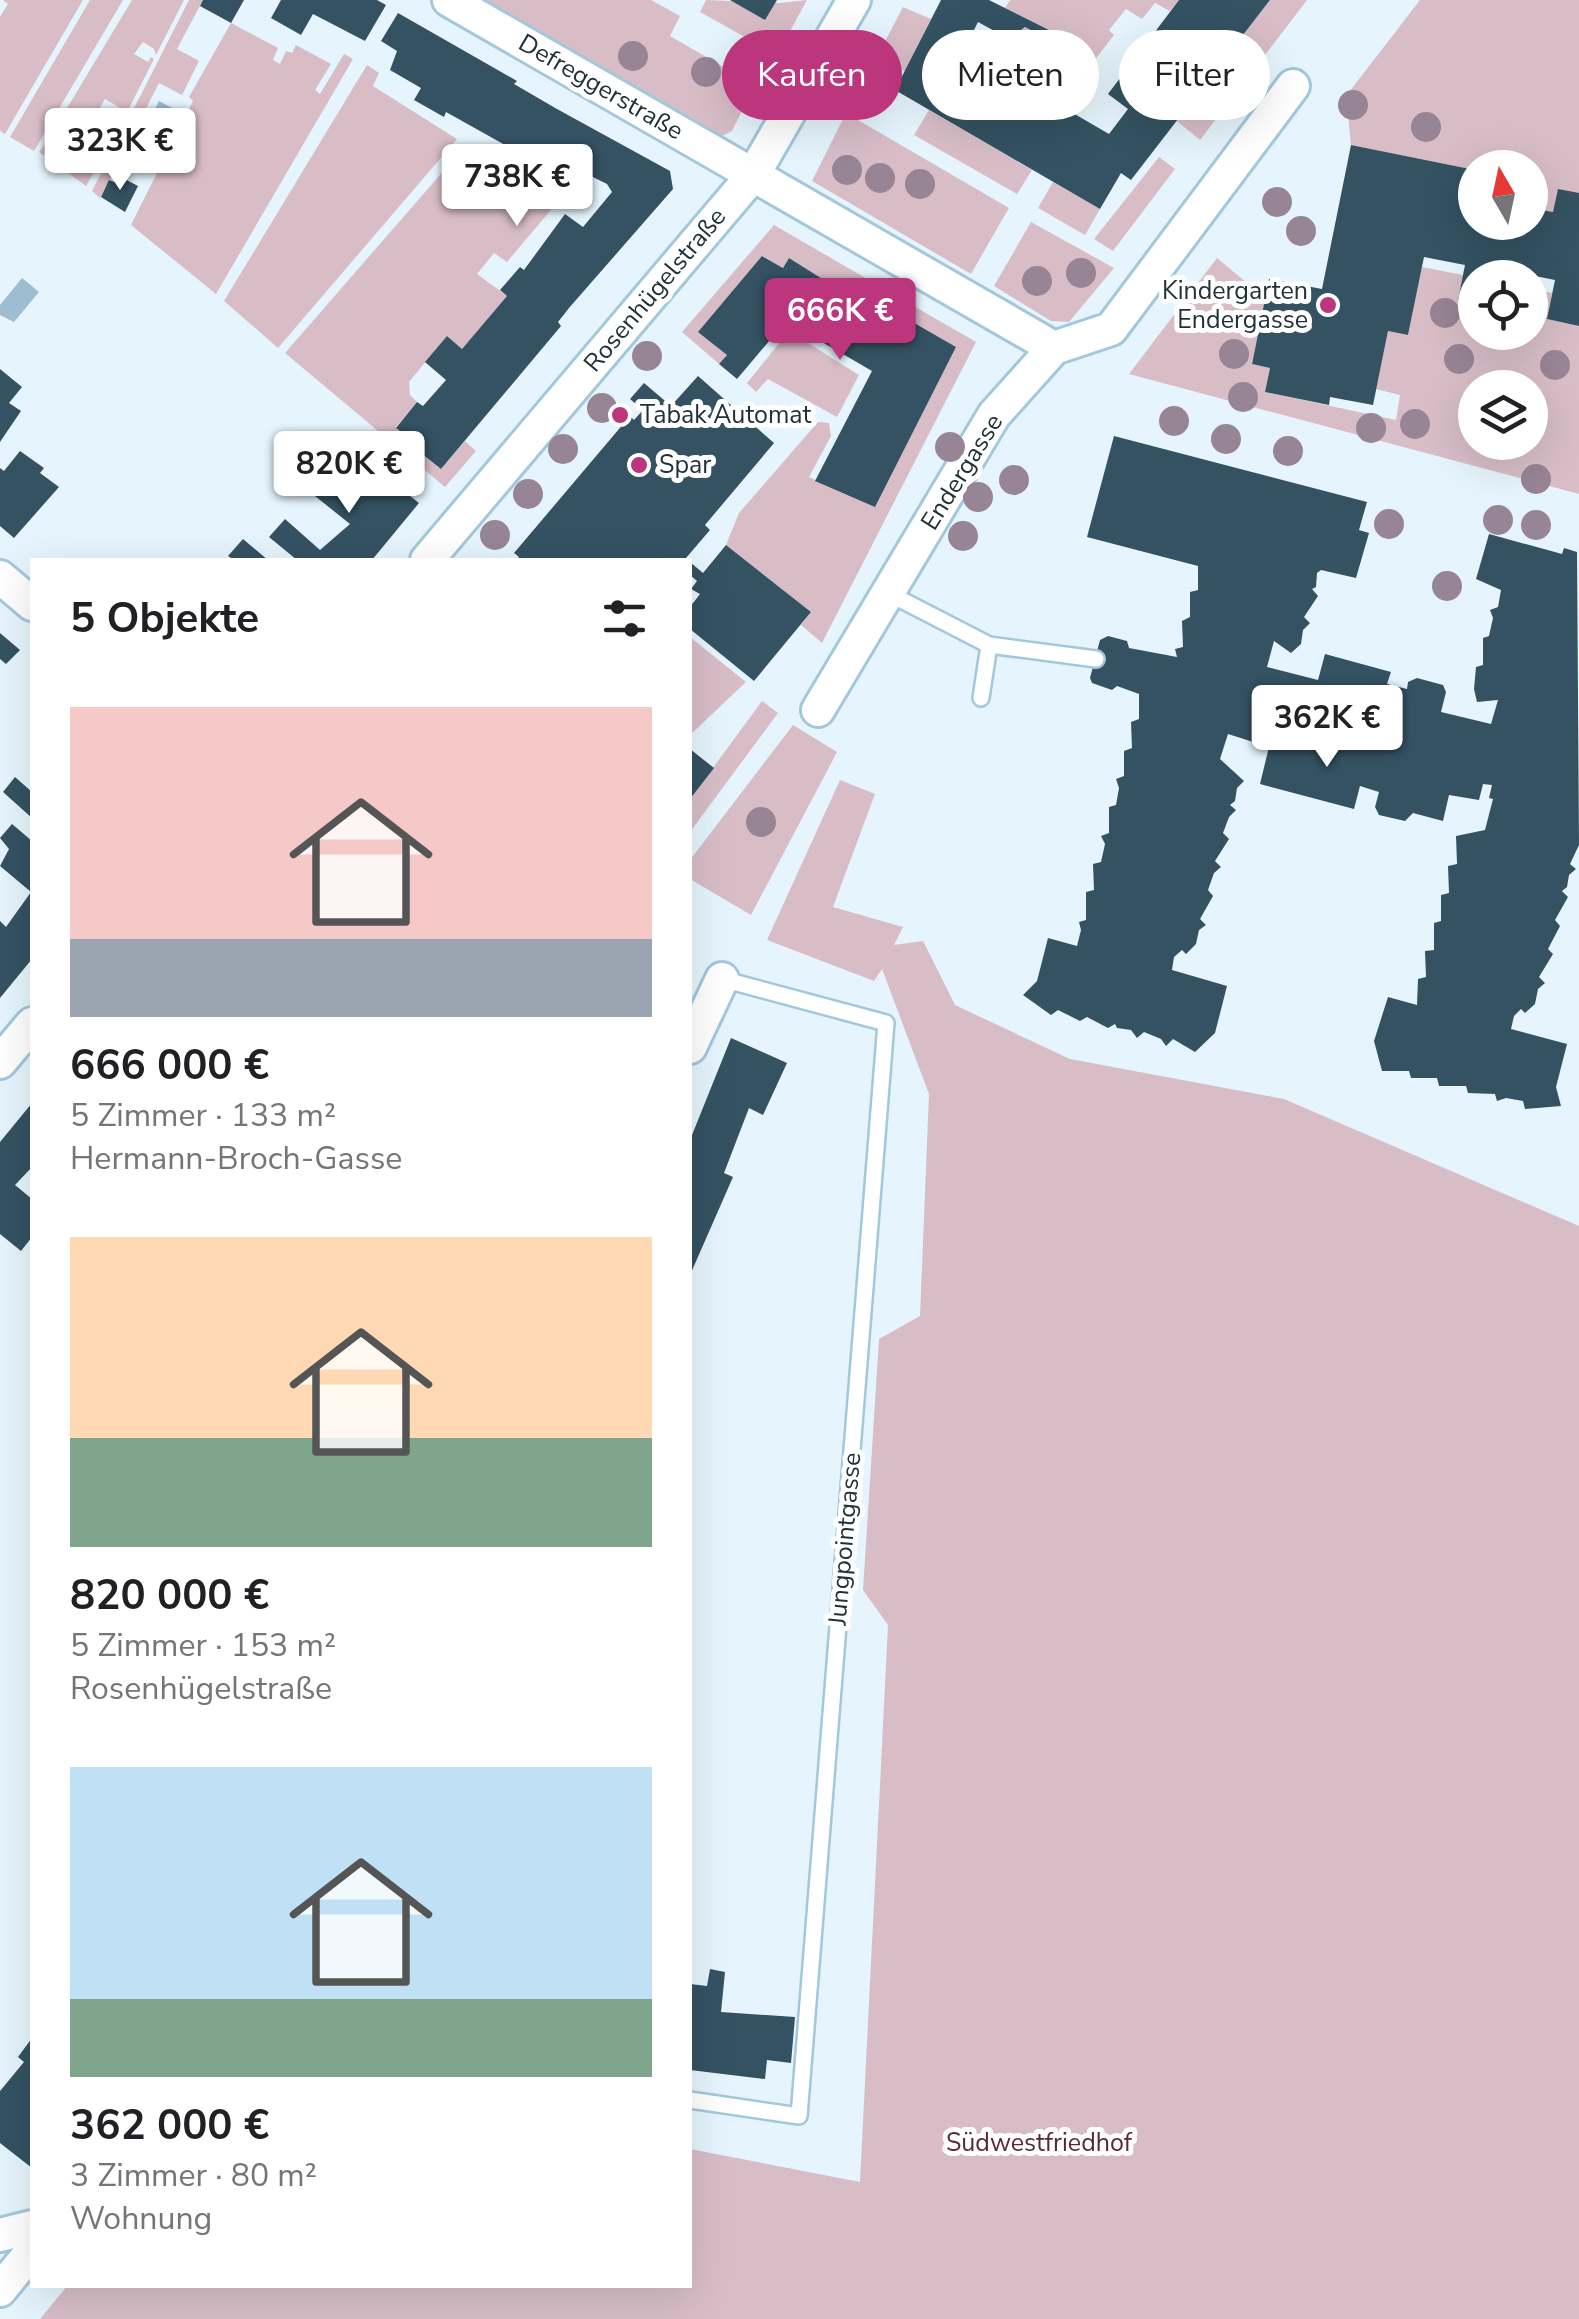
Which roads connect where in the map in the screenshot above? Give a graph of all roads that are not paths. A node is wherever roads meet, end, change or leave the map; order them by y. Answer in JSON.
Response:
{"nodes":[{"id":1,"x":449,"y":0,"type":"edge"},
{"id":2,"x":854,"y":0,"type":"edge"},
{"id":3,"x":488,"y":10,"type":"edge"},
{"id":4,"x":1293,"y":86,"type":"dead end"},
{"id":5,"x":753,"y":175,"type":"junction"},
{"id":6,"x":1054,"y":348,"type":"junction"},
{"id":7,"x":429,"y":558,"type":"edge"},
{"id":8,"x":0,"y":577,"type":"edge"},
{"id":9,"x":888,"y":593,"type":"junction"},
{"id":10,"x":30,"y":602,"type":"edge"},
{"id":11,"x":989,"y":645,"type":"junction"},
{"id":12,"x":1096,"y":659,"type":"dead end"},
{"id":13,"x":981,"y":698,"type":"dead end"},
{"id":14,"x":818,"y":710,"type":"dead end"},
{"id":15,"x":722,"y":979,"type":"joint"},
{"id":16,"x":30,"y":1026,"type":"edge"},
{"id":17,"x":692,"y":1042,"type":"edge"},
{"id":18,"x":0,"y":1062,"type":"edge"},
{"id":19,"x":692,"y":2100,"type":"edge"},
{"id":20,"x":30,"y":2227,"type":"edge"},
{"id":21,"x":0,"y":2235,"type":"edge"},
{"id":22,"x":30,"y":2253,"type":"edge"},
{"id":23,"x":0,"y":2290,"type":"edge"}],
"edges":[{"from":1,"to":3,"type":"street","name":"Defreggerstraße"},
{"from":2,"to":5,"type":"street","name":"Rosenhügelstraße"},
{"from":3,"to":5,"type":"street","name":"Defreggerstraße"},
{"from":4,"to":6,"type":"street","name":"Endergasse"},
{"from":5,"to":6,"type":"street","name":"Defreggerstraße"},
{"from":5,"to":7,"type":"street","name":"Rosenhügelstraße"},
{"from":6,"to":9,"type":"street","name":"Endergasse"},
{"from":8,"to":10,"type":"street"},
{"from":9,"to":11,"type":"lane"},
{"from":9,"to":14,"type":"street","name":"Endergasse"},
{"from":11,"to":12,"type":"lane"},
{"from":11,"to":13,"type":"lane"},
{"from":15,"to":17,"type":"street"},
{"from":15,"to":19,"type":"lane","name":"Jungpointgasse"},
{"from":16,"to":18,"type":"street"},
{"from":20,"to":21,"type":"street"},
{"from":22,"to":23,"type":"street"}]}
